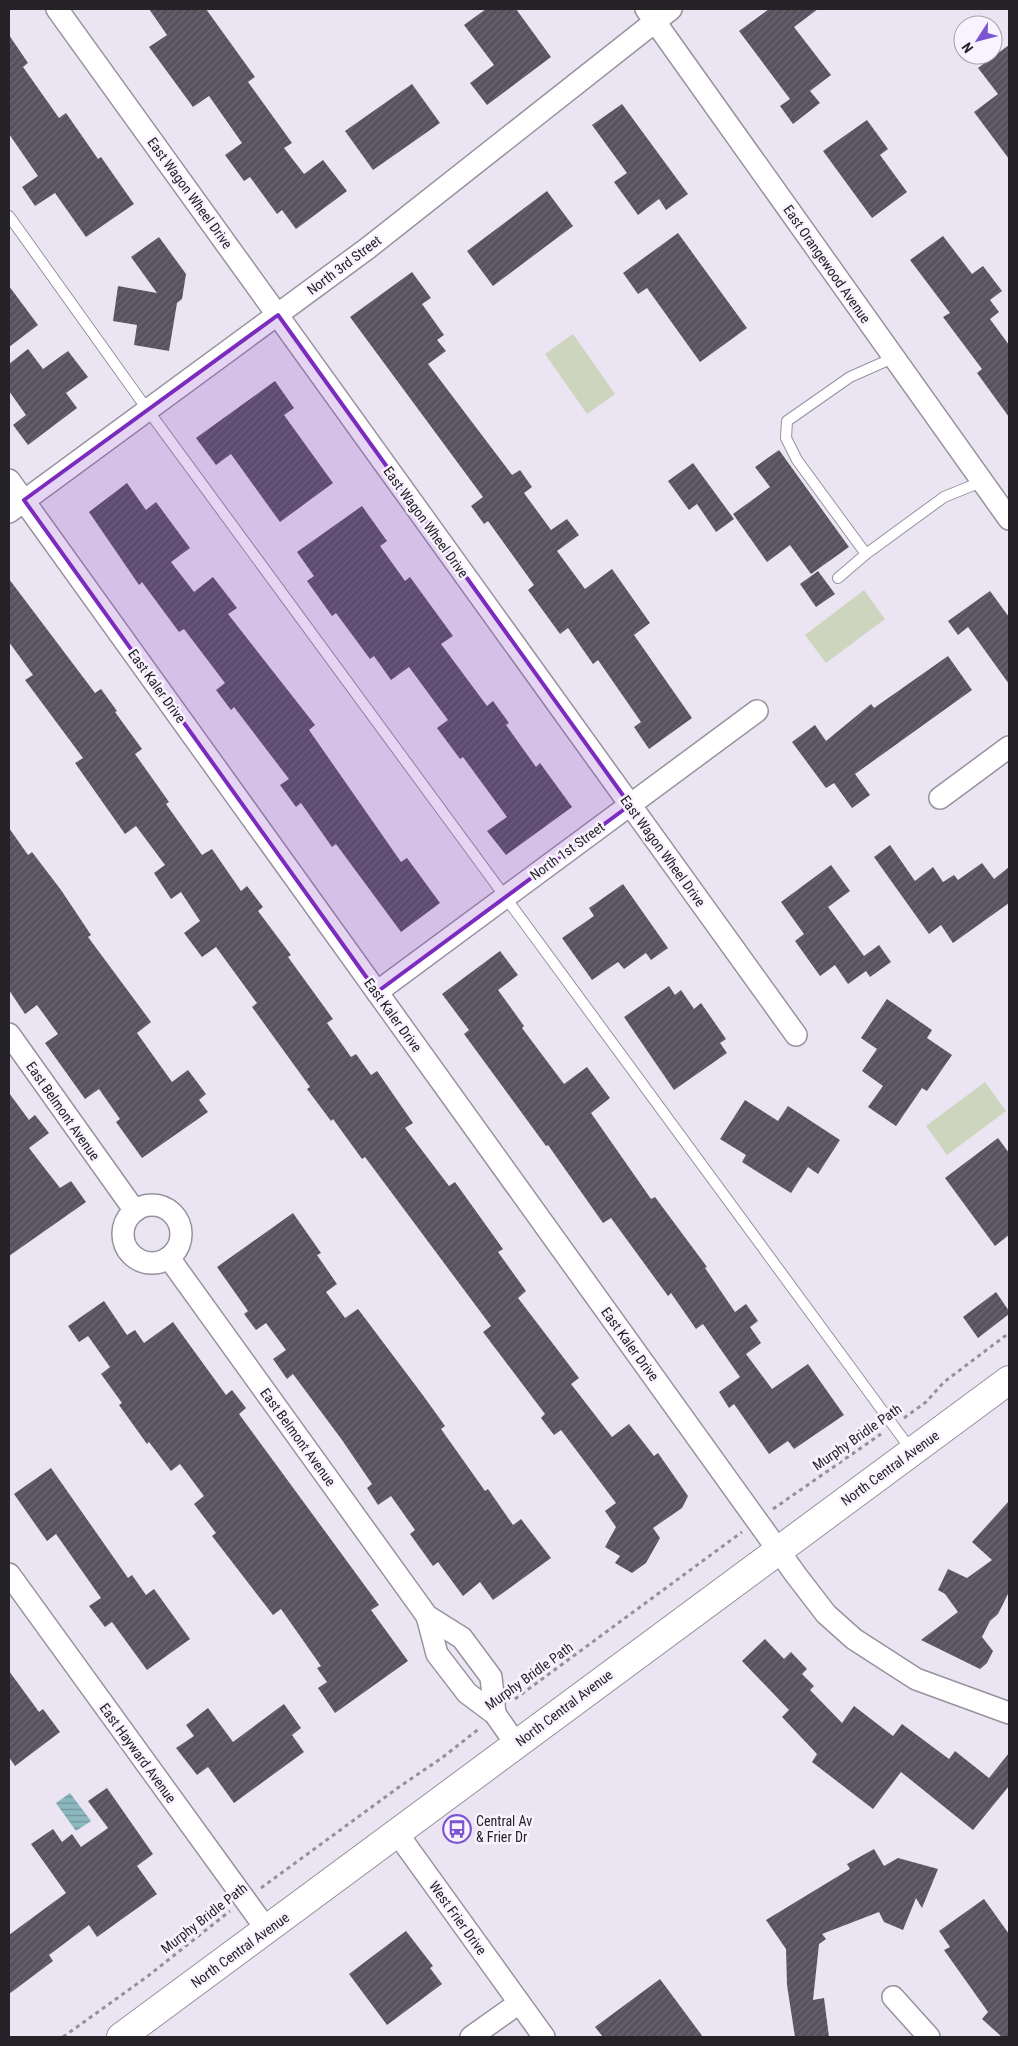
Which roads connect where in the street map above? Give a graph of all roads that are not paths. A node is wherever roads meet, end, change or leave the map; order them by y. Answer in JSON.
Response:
{"nodes":[{"id":1,"x":57,"y":9,"type":"edge"},
{"id":2,"x":657,"y":13,"type":"edge"},
{"id":3,"x":9,"y":216,"type":"edge"},
{"id":4,"x":278,"y":315,"type":"junction"},
{"id":5,"x":893,"y":358,"type":"junction"},
{"id":6,"x":147,"y":409,"type":"junction"},
{"id":7,"x":9,"y":480,"type":"edge"},
{"id":8,"x":981,"y":482,"type":"junction"},
{"id":9,"x":16,"y":506,"type":"edge"},
{"id":10,"x":1009,"y":519,"type":"edge"},
{"id":11,"x":866,"y":554,"type":"junction"},
{"id":12,"x":838,"y":578,"type":"dead end"},
{"id":13,"x":757,"y":711,"type":"dead end"},
{"id":14,"x":1009,"y":747,"type":"edge"},
{"id":15,"x":940,"y":798,"type":"dead end"},
{"id":16,"x":630,"y":805,"type":"junction"},
{"id":17,"x":504,"y":897,"type":"junction"},
{"id":18,"x":377,"y":992,"type":"junction"},
{"id":19,"x":9,"y":1034,"type":"edge"},
{"id":20,"x":796,"y":1035,"type":"dead end"},
{"id":21,"x":135,"y":1211,"type":"junction"},
{"id":22,"x":169,"y":1258,"type":"junction"},
{"id":23,"x":1005,"y":1386,"type":"edge"},
{"id":24,"x":912,"y":1452,"type":"junction"},
{"id":25,"x":778,"y":1550,"type":"junction"},
{"id":26,"x":9,"y":1574,"type":"edge"},
{"id":27,"x":427,"y":1616,"type":"junction"},
{"id":28,"x":1009,"y":1713,"type":"edge"},
{"id":29,"x":495,"y":1714,"type":"junction"},
{"id":30,"x":516,"y":1744,"type":"junction"},
{"id":31,"x":397,"y":1833,"type":"junction"},
{"id":32,"x":267,"y":1930,"type":"junction"},
{"id":33,"x":893,"y":1997,"type":"dead end"},
{"id":34,"x":520,"y":2003,"type":"junction"},
{"id":35,"x":121,"y":2037,"type":"edge"},
{"id":36,"x":471,"y":2037,"type":"edge"},
{"id":37,"x":544,"y":2037,"type":"edge"},
{"id":38,"x":928,"y":2037,"type":"edge"}],
"edges":[{"from":1,"to":4,"type":"street","name":"East Wagon Wheel Drive"},
{"from":2,"to":4,"type":"street","name":"North 3rd Street"},
{"from":2,"to":5,"type":"street","name":"East Orangewood Avenue"},
{"from":3,"to":6,"type":"lane"},
{"from":4,"to":6,"type":"street","name":"North 3rd Street"},
{"from":4,"to":16,"type":"street","name":"East Wagon Wheel Drive"},
{"from":5,"to":8,"type":"street","name":"East Orangewood Avenue"},
{"from":5,"to":11,"type":"lane"},
{"from":6,"to":9,"type":"street","name":"North 3rd Street"},
{"from":6,"to":17,"type":"lane"},
{"from":7,"to":9,"type":"street","name":"East Kaler Drive"},
{"from":8,"to":10,"type":"street","name":"East Orangewood Avenue"},
{"from":8,"to":11,"type":"lane"},
{"from":9,"to":18,"type":"street","name":"East Kaler Drive"},
{"from":11,"to":12,"type":"lane"},
{"from":13,"to":16,"type":"street","name":"North 1st Street"},
{"from":14,"to":15,"type":"street"},
{"from":16,"to":17,"type":"street","name":"North 1st Street"},
{"from":16,"to":20,"type":"street","name":"East Wagon Wheel Drive"},
{"from":17,"to":18,"type":"street","name":"North 1st Street"},
{"from":17,"to":24,"type":"lane"},
{"from":18,"to":25,"type":"street","name":"East Kaler Drive"},
{"from":19,"to":21,"type":"street","name":"East Belmont Avenue"},
{"from":21,"to":22,"type":"street"},
{"from":21,"to":22,"type":"street"},
{"from":22,"to":27,"type":"street","name":"East Belmont Avenue"},
{"from":23,"to":24,"type":"main road","name":"North Central Avenue"},
{"from":24,"to":25,"type":"main road","name":"North Central Avenue"},
{"from":25,"to":28,"type":"street","name":"East Kaler Drive"},
{"from":25,"to":30,"type":"main road","name":"North Central Avenue"},
{"from":26,"to":32,"type":"street","name":"East Hayward Avenue"},
{"from":27,"to":29,"type":"street","name":"East Belmont Avenue"},
{"from":27,"to":29,"type":"street","name":"East Belmont Avenue"},
{"from":29,"to":30,"type":"street","name":"East Belmont Avenue"},
{"from":30,"to":31,"type":"main road","name":"North Central Avenue"},
{"from":31,"to":32,"type":"main road","name":"North Central Avenue"},
{"from":31,"to":34,"type":"street","name":"West Frier Drive"},
{"from":32,"to":35,"type":"main road","name":"North Central Avenue"},
{"from":33,"to":38,"type":"street"},
{"from":34,"to":36,"type":"street"},
{"from":34,"to":37,"type":"street","name":"West Frier Drive"}]}
